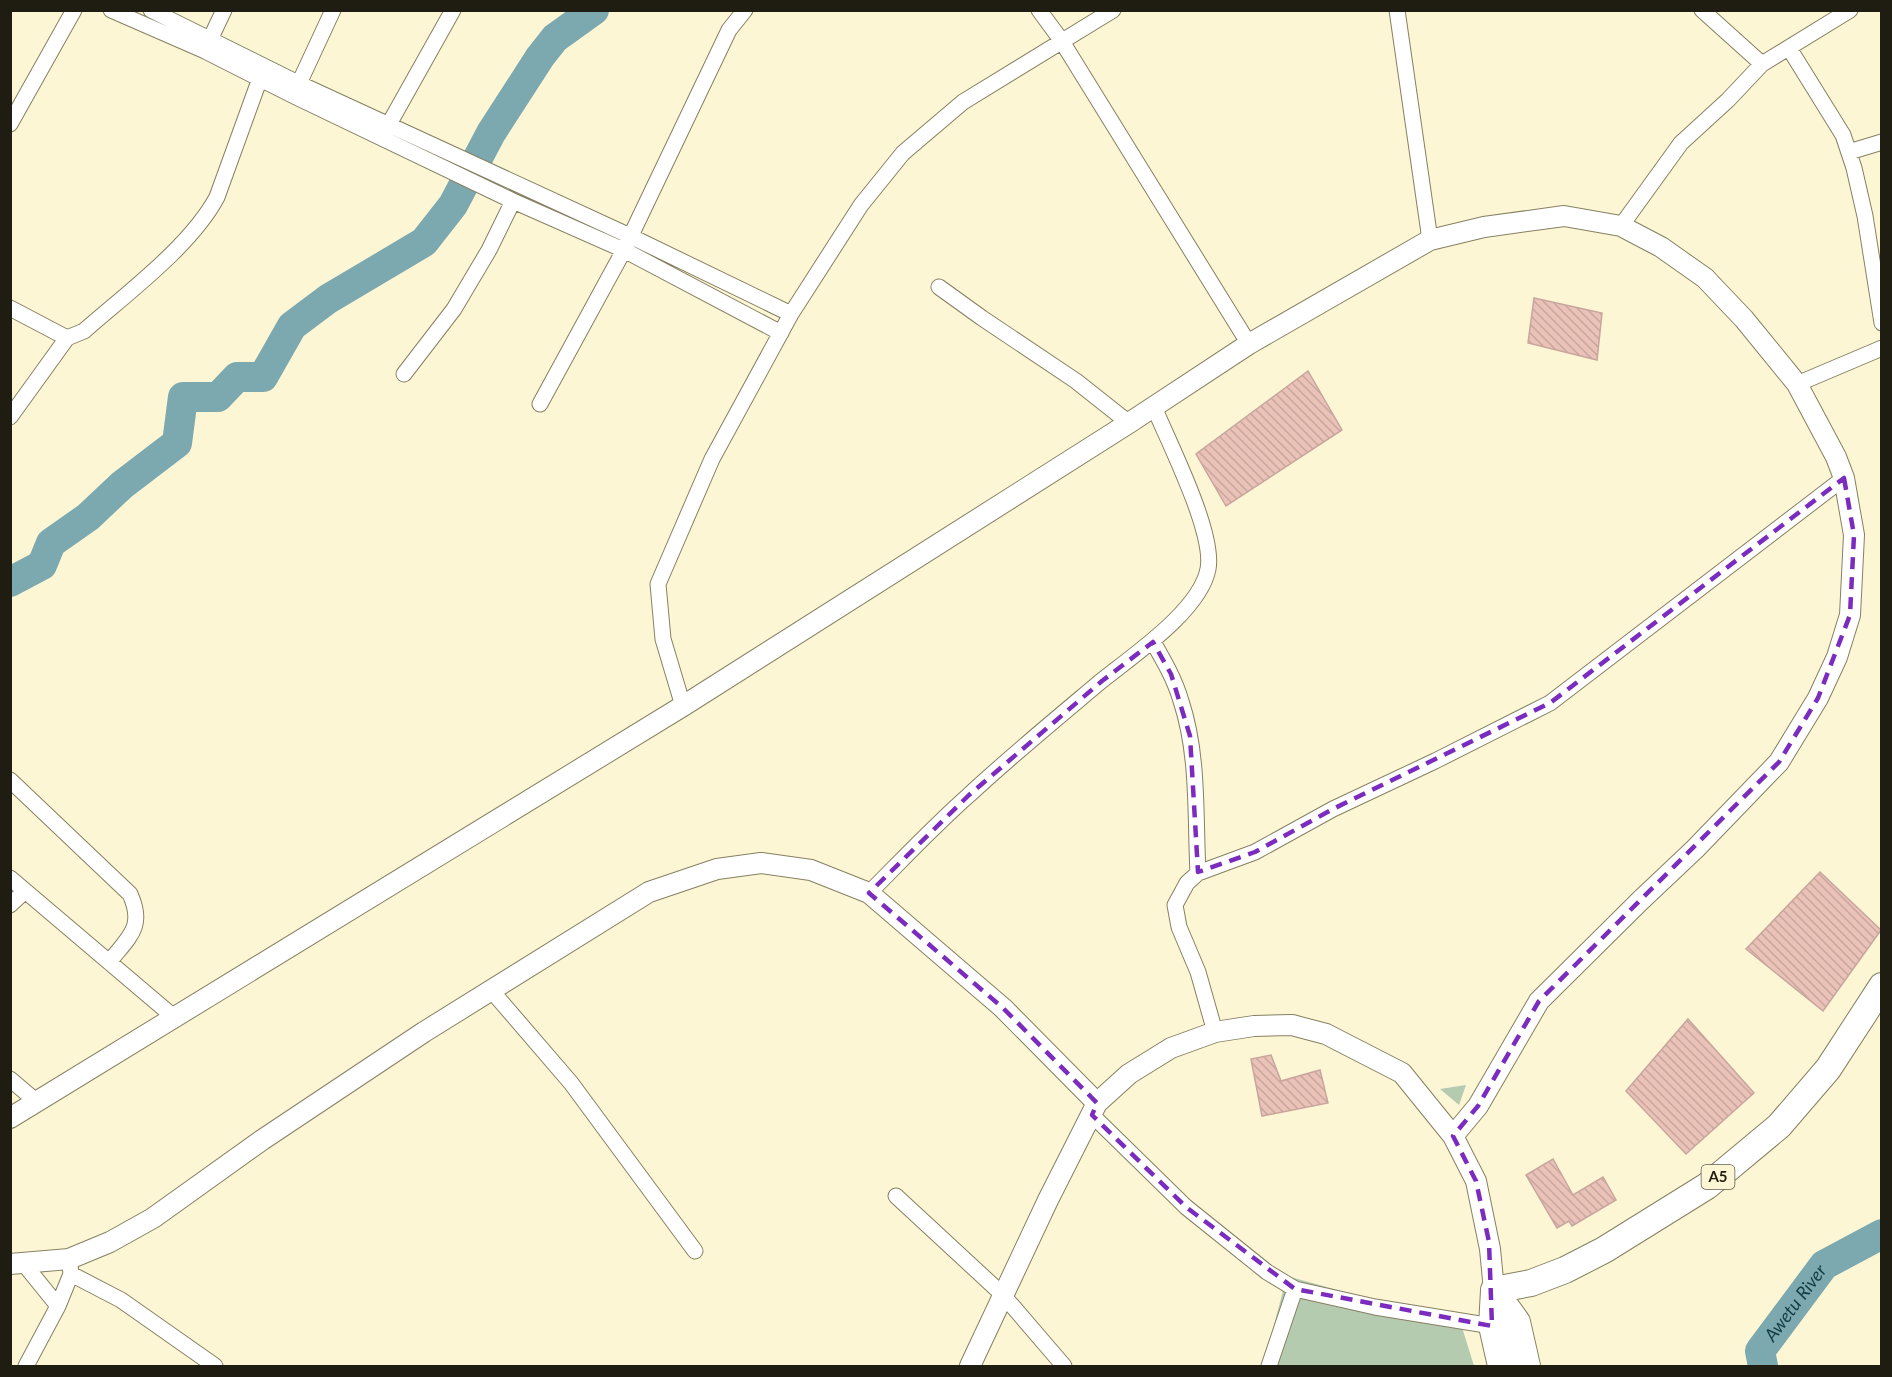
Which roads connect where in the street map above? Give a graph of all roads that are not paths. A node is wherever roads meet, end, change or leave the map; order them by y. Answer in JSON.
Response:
{"nodes":[{"id":1,"x":74,"y":10,"type":"edge"},
{"id":2,"x":111,"y":10,"type":"edge"},
{"id":3,"x":151,"y":10,"type":"edge"},
{"id":4,"x":224,"y":10,"type":"edge"},
{"id":5,"x":333,"y":10,"type":"edge"},
{"id":6,"x":453,"y":10,"type":"edge"},
{"id":7,"x":745,"y":10,"type":"edge"},
{"id":8,"x":1039,"y":10,"type":"edge"},
{"id":9,"x":1113,"y":10,"type":"edge"},
{"id":10,"x":1397,"y":10,"type":"edge"},
{"id":11,"x":1702,"y":10,"type":"edge"},
{"id":12,"x":1850,"y":10,"type":"edge"},
{"id":13,"x":1061,"y":40,"type":"junction"},
{"id":14,"x":208,"y":45,"type":"junction"},
{"id":15,"x":1789,"y":48,"type":"junction"},
{"id":16,"x":1762,"y":64,"type":"junction"},
{"id":17,"x":262,"y":72,"type":"junction"},
{"id":18,"x":296,"y":89,"type":"junction"},
{"id":19,"x":10,"y":124,"type":"edge"},
{"id":20,"x":385,"y":132,"type":"junction"},
{"id":21,"x":1881,"y":142,"type":"edge"},
{"id":22,"x":1849,"y":152,"type":"junction"},
{"id":23,"x":513,"y":201,"type":"junction"},
{"id":24,"x":1621,"y":225,"type":"junction"},
{"id":25,"x":1430,"y":240,"type":"junction"},
{"id":26,"x":627,"y":243,"type":"junction"},
{"id":27,"x":939,"y":286,"type":"dead end"},
{"id":28,"x":10,"y":308,"type":"edge"},
{"id":29,"x":791,"y":314,"type":"junction"},
{"id":30,"x":1881,"y":323,"type":"edge"},
{"id":31,"x":781,"y":333,"type":"junction"},
{"id":32,"x":67,"y":338,"type":"junction"},
{"id":33,"x":1249,"y":344,"type":"junction"},
{"id":34,"x":1881,"y":348,"type":"edge"},
{"id":35,"x":404,"y":374,"type":"dead end"},
{"id":36,"x":1797,"y":384,"type":"junction"},
{"id":37,"x":540,"y":404,"type":"dead end"},
{"id":38,"x":1154,"y":407,"type":"junction"},
{"id":39,"x":10,"y":417,"type":"edge"},
{"id":40,"x":1129,"y":423,"type":"junction"},
{"id":41,"x":1844,"y":478,"type":"junction"},
{"id":42,"x":1153,"y":642,"type":"junction"},
{"id":43,"x":683,"y":706,"type":"junction"},
{"id":44,"x":10,"y":780,"type":"edge"},
{"id":45,"x":1198,"y":873,"type":"junction"},
{"id":46,"x":10,"y":878,"type":"edge"},
{"id":47,"x":25,"y":891,"type":"junction"},
{"id":48,"x":869,"y":893,"type":"junction"},
{"id":49,"x":10,"y":905,"type":"edge"},
{"id":50,"x":109,"y":962,"type":"junction"},
{"id":51,"x":1881,"y":986,"type":"edge"},
{"id":52,"x":491,"y":990,"type":"junction"},
{"id":53,"x":175,"y":1018,"type":"junction"},
{"id":54,"x":1215,"y":1032,"type":"junction"},
{"id":55,"x":10,"y":1079,"type":"edge"},
{"id":56,"x":37,"y":1102,"type":"junction"},
{"id":57,"x":1095,"y":1109,"type":"junction"},
{"id":58,"x":10,"y":1118,"type":"edge"},
{"id":59,"x":1452,"y":1136,"type":"junction"},
{"id":60,"x":896,"y":1196,"type":"dead end"},
{"id":61,"x":695,"y":1251,"type":"dead end"},
{"id":62,"x":17,"y":1264,"type":"edge"},
{"id":63,"x":70,"y":1267,"type":"junction"},
{"id":64,"x":1295,"y":1289,"type":"junction"},
{"id":65,"x":1494,"y":1290,"type":"junction"},
{"id":66,"x":1003,"y":1295,"type":"junction"},
{"id":67,"x":58,"y":1306,"type":"junction"},
{"id":68,"x":1492,"y":1326,"type":"junction"},
{"id":69,"x":26,"y":1366,"type":"edge"},
{"id":70,"x":215,"y":1366,"type":"edge"},
{"id":71,"x":969,"y":1366,"type":"edge"},
{"id":72,"x":1064,"y":1366,"type":"edge"},
{"id":73,"x":1269,"y":1366,"type":"edge"},
{"id":74,"x":1501,"y":1366,"type":"edge"},
{"id":75,"x":1527,"y":1366,"type":"edge"}],
"edges":[{"from":1,"to":19,"type":"street"},
{"from":2,"to":14,"type":"street"},
{"from":3,"to":14,"type":"street"},
{"from":4,"to":14,"type":"street"},
{"from":5,"to":18,"type":"street"},
{"from":6,"to":20,"type":"street"},
{"from":7,"to":26,"type":"street"},
{"from":8,"to":13,"type":"street"},
{"from":9,"to":13,"type":"street"},
{"from":10,"to":25,"type":"street"},
{"from":11,"to":16,"type":"street"},
{"from":12,"to":15,"type":"street"},
{"from":13,"to":29,"type":"street"},
{"from":13,"to":33,"type":"street"},
{"from":14,"to":17,"type":"street"},
{"from":15,"to":16,"type":"street"},
{"from":15,"to":22,"type":"street"},
{"from":16,"to":24,"type":"street"},
{"from":17,"to":18,"type":"street"},
{"from":17,"to":32,"type":"street"},
{"from":18,"to":20,"type":"street"},
{"from":20,"to":23,"type":"street"},
{"from":20,"to":26,"type":"street"},
{"from":21,"to":22,"type":"street"},
{"from":22,"to":30,"type":"street"},
{"from":23,"to":26,"type":"street"},
{"from":23,"to":35,"type":"street"},
{"from":24,"to":25,"type":"street"},
{"from":24,"to":36,"type":"street"},
{"from":25,"to":33,"type":"street"},
{"from":26,"to":29,"type":"street"},
{"from":26,"to":31,"type":"street"},
{"from":26,"to":37,"type":"street"},
{"from":27,"to":40,"type":"street"},
{"from":28,"to":32,"type":"street"},
{"from":29,"to":31,"type":"street"},
{"from":31,"to":43,"type":"street"},
{"from":32,"to":39,"type":"street"},
{"from":33,"to":38,"type":"street"},
{"from":34,"to":36,"type":"street"},
{"from":36,"to":41,"type":"street"},
{"from":38,"to":40,"type":"street"},
{"from":38,"to":42,"type":"street"},
{"from":40,"to":43,"type":"street"},
{"from":41,"to":45,"type":"street"},
{"from":41,"to":59,"type":"street"},
{"from":42,"to":45,"type":"street"},
{"from":42,"to":48,"type":"street"},
{"from":43,"to":53,"type":"street"},
{"from":44,"to":50,"type":"street"},
{"from":45,"to":54,"type":"street"},
{"from":46,"to":47,"type":"street"},
{"from":47,"to":49,"type":"street"},
{"from":47,"to":50,"type":"street"},
{"from":48,"to":52,"type":"street"},
{"from":48,"to":57,"type":"street"},
{"from":50,"to":53,"type":"street"},
{"from":51,"to":65,"type":"highway","number":"A5"},
{"from":52,"to":61,"type":"street"},
{"from":52,"to":63,"type":"street"},
{"from":53,"to":56,"type":"street"},
{"from":54,"to":57,"type":"street"},
{"from":54,"to":59,"type":"street"},
{"from":55,"to":56,"type":"street"},
{"from":56,"to":58,"type":"street"},
{"from":57,"to":64,"type":"street"},
{"from":57,"to":66,"type":"street"},
{"from":59,"to":65,"type":"street"},
{"from":60,"to":66,"type":"street"},
{"from":62,"to":63,"type":"street"},
{"from":62,"to":67,"type":"street"},
{"from":63,"to":67,"type":"street"},
{"from":63,"to":70,"type":"street"},
{"from":64,"to":68,"type":"street"},
{"from":64,"to":73,"type":"street"},
{"from":65,"to":68,"type":"highway"},
{"from":65,"to":75,"type":"highway"},
{"from":66,"to":71,"type":"street"},
{"from":66,"to":72,"type":"street"},
{"from":67,"to":69,"type":"street"},
{"from":68,"to":74,"type":"highway"}]}
